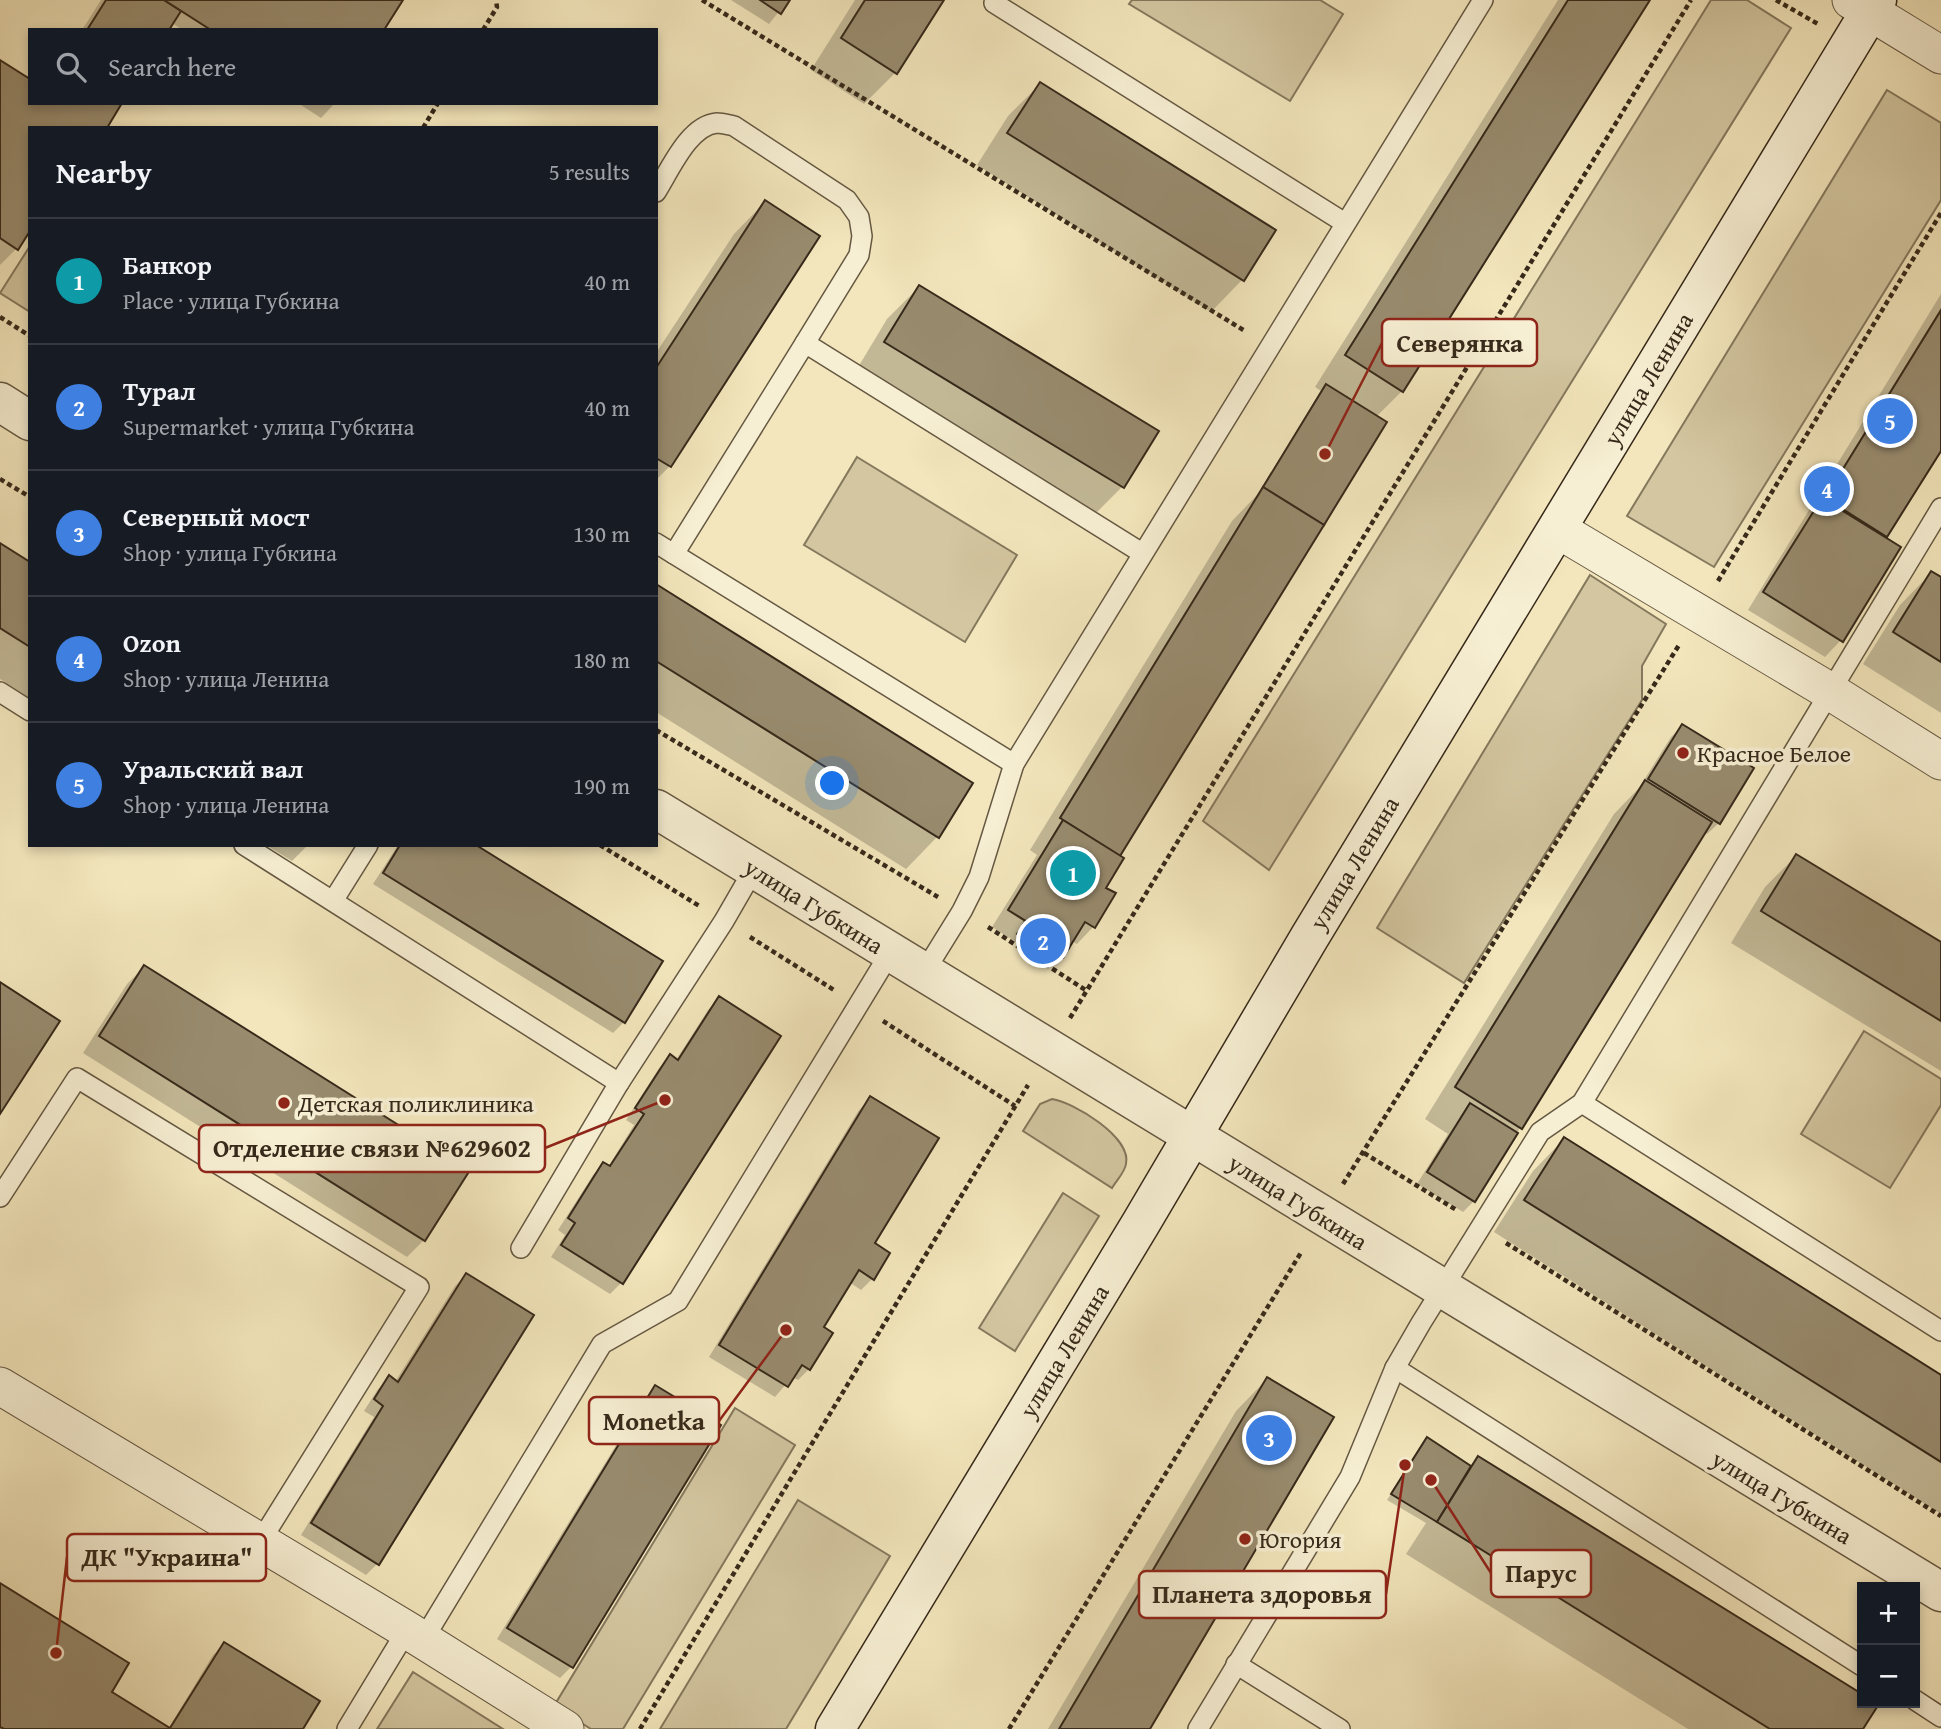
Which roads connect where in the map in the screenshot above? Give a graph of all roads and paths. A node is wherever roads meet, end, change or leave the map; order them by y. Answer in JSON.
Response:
{"nodes":[{"id":1,"x":496,"y":0,"type":"edge"},
{"id":2,"x":702,"y":0,"type":"edge"},
{"id":3,"x":995,"y":0,"type":"edge"},
{"id":4,"x":1691,"y":0,"type":"edge"},
{"id":5,"x":1776,"y":0,"type":"edge"},
{"id":6,"x":1475,"y":3,"type":"edge"},
{"id":7,"x":1862,"y":14,"type":"edge"},
{"id":8,"x":484,"y":28,"type":"edge"},
{"id":9,"x":1941,"y":55,"type":"edge"},
{"id":10,"x":437,"y":105,"type":"edge"},
{"id":11,"x":423,"y":126,"type":"edge"},
{"id":12,"x":658,"y":189,"type":"edge"},
{"id":13,"x":1941,"y":214,"type":"edge"},
{"id":14,"x":1345,"y":223,"type":"junction"},
{"id":15,"x":0,"y":317,"type":"edge"},
{"id":16,"x":28,"y":335,"type":"edge"},
{"id":17,"x":805,"y":343,"type":"junction"},
{"id":18,"x":1271,"y":346,"type":"junction"},
{"id":19,"x":0,"y":402,"type":"edge"},
{"id":20,"x":28,"y":420,"type":"edge"},
{"id":21,"x":0,"y":479,"type":"edge"},
{"id":22,"x":28,"y":496,"type":"edge"},
{"id":23,"x":1941,"y":508,"type":"edge"},
{"id":24,"x":1558,"y":529,"type":"junction"},
{"id":25,"x":658,"y":544,"type":"edge"},
{"id":26,"x":1142,"y":553,"type":"junction"},
{"id":27,"x":674,"y":554,"type":"junction"},
{"id":28,"x":1698,"y":614,"type":"junction"},
{"id":29,"x":0,"y":692,"type":"edge"},
{"id":30,"x":1831,"y":692,"type":"junction"},
{"id":31,"x":28,"y":710,"type":"edge"},
{"id":32,"x":658,"y":731,"type":"edge"},
{"id":33,"x":1941,"y":761,"type":"edge"},
{"id":34,"x":1014,"y":764,"type":"junction"},
{"id":35,"x":658,"y":809,"type":"edge"},
{"id":36,"x":247,"y":847,"type":"edge"},
{"id":37,"x":367,"y":847,"type":"edge"},
{"id":38,"x":603,"y":847,"type":"edge"},
{"id":39,"x":754,"y":869,"type":"junction"},
{"id":40,"x":333,"y":901,"type":"junction"},
{"id":41,"x":961,"y":911,"type":"junction"},
{"id":42,"x":724,"y":921,"type":"junction"},
{"id":43,"x":890,"y":953,"type":"junction"},
{"id":44,"x":923,"y":974,"type":"junction"},
{"id":45,"x":1087,"y":991,"type":"junction"},
{"id":46,"x":857,"y":1005,"type":"junction"},
{"id":47,"x":1050,"y":1051,"type":"junction"},
{"id":48,"x":619,"y":1083,"type":"junction"},
{"id":49,"x":1582,"y":1103,"type":"junction"},
{"id":50,"x":1015,"y":1106,"type":"junction"},
{"id":51,"x":1192,"y":1137,"type":"junction"},
{"id":52,"x":1364,"y":1153,"type":"junction"},
{"id":53,"x":0,"y":1197,"type":"edge"},
{"id":54,"x":1323,"y":1216,"type":"junction"},
{"id":55,"x":1481,"y":1226,"type":"junction"},
{"id":56,"x":521,"y":1248,"type":"dead end"},
{"id":57,"x":1441,"y":1291,"type":"junction"},
{"id":58,"x":1941,"y":1331,"type":"edge"},
{"id":59,"x":1395,"y":1368,"type":"junction"},
{"id":60,"x":0,"y":1386,"type":"edge"},
{"id":61,"x":1941,"y":1516,"type":"edge"},
{"id":62,"x":260,"y":1542,"type":"junction"},
{"id":63,"x":1941,"y":1592,"type":"edge"},
{"id":64,"x":415,"y":1635,"type":"junction"},
{"id":65,"x":1236,"y":1664,"type":"junction"},
{"id":66,"x":1857,"y":1664,"type":"edge"},
{"id":67,"x":1920,"y":1703,"type":"edge"},
{"id":68,"x":1941,"y":1717,"type":"edge"},
{"id":69,"x":844,"y":1726,"type":"edge"},
{"id":70,"x":348,"y":1729,"type":"edge"},
{"id":71,"x":565,"y":1729,"type":"edge"},
{"id":72,"x":640,"y":1729,"type":"edge"},
{"id":73,"x":1009,"y":1729,"type":"edge"},
{"id":74,"x":1198,"y":1729,"type":"edge"},
{"id":75,"x":1340,"y":1729,"type":"edge"}],
"edges":[{"from":1,"to":8,"type":"path"},
{"from":2,"to":18,"type":"path"},
{"from":3,"to":14,"type":"lane"},
{"from":4,"to":45,"type":"path"},
{"from":5,"to":7,"type":"path"},
{"from":6,"to":14,"type":"lane"},
{"from":7,"to":9,"type":"street"},
{"from":7,"to":24,"type":"main road","name":"улица Ленина"},
{"from":10,"to":11,"type":"path"},
{"from":12,"to":17,"type":"lane"},
{"from":13,"to":28,"type":"path"},
{"from":14,"to":18,"type":"lane"},
{"from":15,"to":16,"type":"path"},
{"from":17,"to":26,"type":"lane"},
{"from":17,"to":27,"type":"lane"},
{"from":18,"to":26,"type":"lane"},
{"from":19,"to":20,"type":"main road"},
{"from":21,"to":22,"type":"path"},
{"from":23,"to":30,"type":"lane"},
{"from":24,"to":28,"type":"street"},
{"from":24,"to":51,"type":"main road","name":"улица Ленина"},
{"from":25,"to":27,"type":"lane"},
{"from":26,"to":34,"type":"lane"},
{"from":27,"to":34,"type":"lane"},
{"from":28,"to":30,"type":"street"},
{"from":28,"to":52,"type":"path"},
{"from":29,"to":31,"type":"lane"},
{"from":30,"to":33,"type":"street"},
{"from":30,"to":49,"type":"lane"},
{"from":32,"to":41,"type":"path"},
{"from":34,"to":41,"type":"lane"},
{"from":35,"to":39,"type":"main road","name":"улица Губкина"},
{"from":36,"to":40,"type":"lane"},
{"from":37,"to":40,"type":"lane"},
{"from":38,"to":42,"type":"path"},
{"from":39,"to":42,"type":"lane"},
{"from":39,"to":43,"type":"main road","name":"улица Губкина"},
{"from":40,"to":48,"type":"lane"},
{"from":41,"to":44,"type":"lane"},
{"from":41,"to":45,"type":"path"},
{"from":42,"to":46,"type":"path"},
{"from":42,"to":48,"type":"lane"},
{"from":43,"to":44,"type":"main road","name":"улица Губкина"},
{"from":43,"to":46,"type":"lane"},
{"from":44,"to":47,"type":"main road","name":"улица Губкина"},
{"from":45,"to":47,"type":"path"},
{"from":46,"to":50,"type":"path"},
{"from":46,"to":64,"type":"lane"},
{"from":47,"to":50,"type":"path"},
{"from":47,"to":51,"type":"main road","name":"улица Губкина"},
{"from":48,"to":56,"type":"lane"},
{"from":49,"to":55,"type":"lane"},
{"from":49,"to":58,"type":"lane"},
{"from":50,"to":72,"type":"path"},
{"from":51,"to":54,"type":"main road","name":"улица Губкина"},
{"from":51,"to":69,"type":"main road","name":"улица Ленина"},
{"from":52,"to":54,"type":"path"},
{"from":52,"to":55,"type":"path"},
{"from":53,"to":62,"type":"lane"},
{"from":54,"to":57,"type":"main road","name":"улица Губкина"},
{"from":54,"to":73,"type":"path"},
{"from":55,"to":57,"type":"lane"},
{"from":55,"to":61,"type":"path"},
{"from":57,"to":59,"type":"lane"},
{"from":57,"to":63,"type":"main road","name":"улица Губкина"},
{"from":59,"to":65,"type":"lane"},
{"from":59,"to":66,"type":"lane"},
{"from":60,"to":62,"type":"street"},
{"from":62,"to":64,"type":"street"},
{"from":64,"to":70,"type":"lane"},
{"from":64,"to":71,"type":"street"},
{"from":65,"to":74,"type":"lane"},
{"from":65,"to":75,"type":"lane"},
{"from":67,"to":68,"type":"lane"}]}
